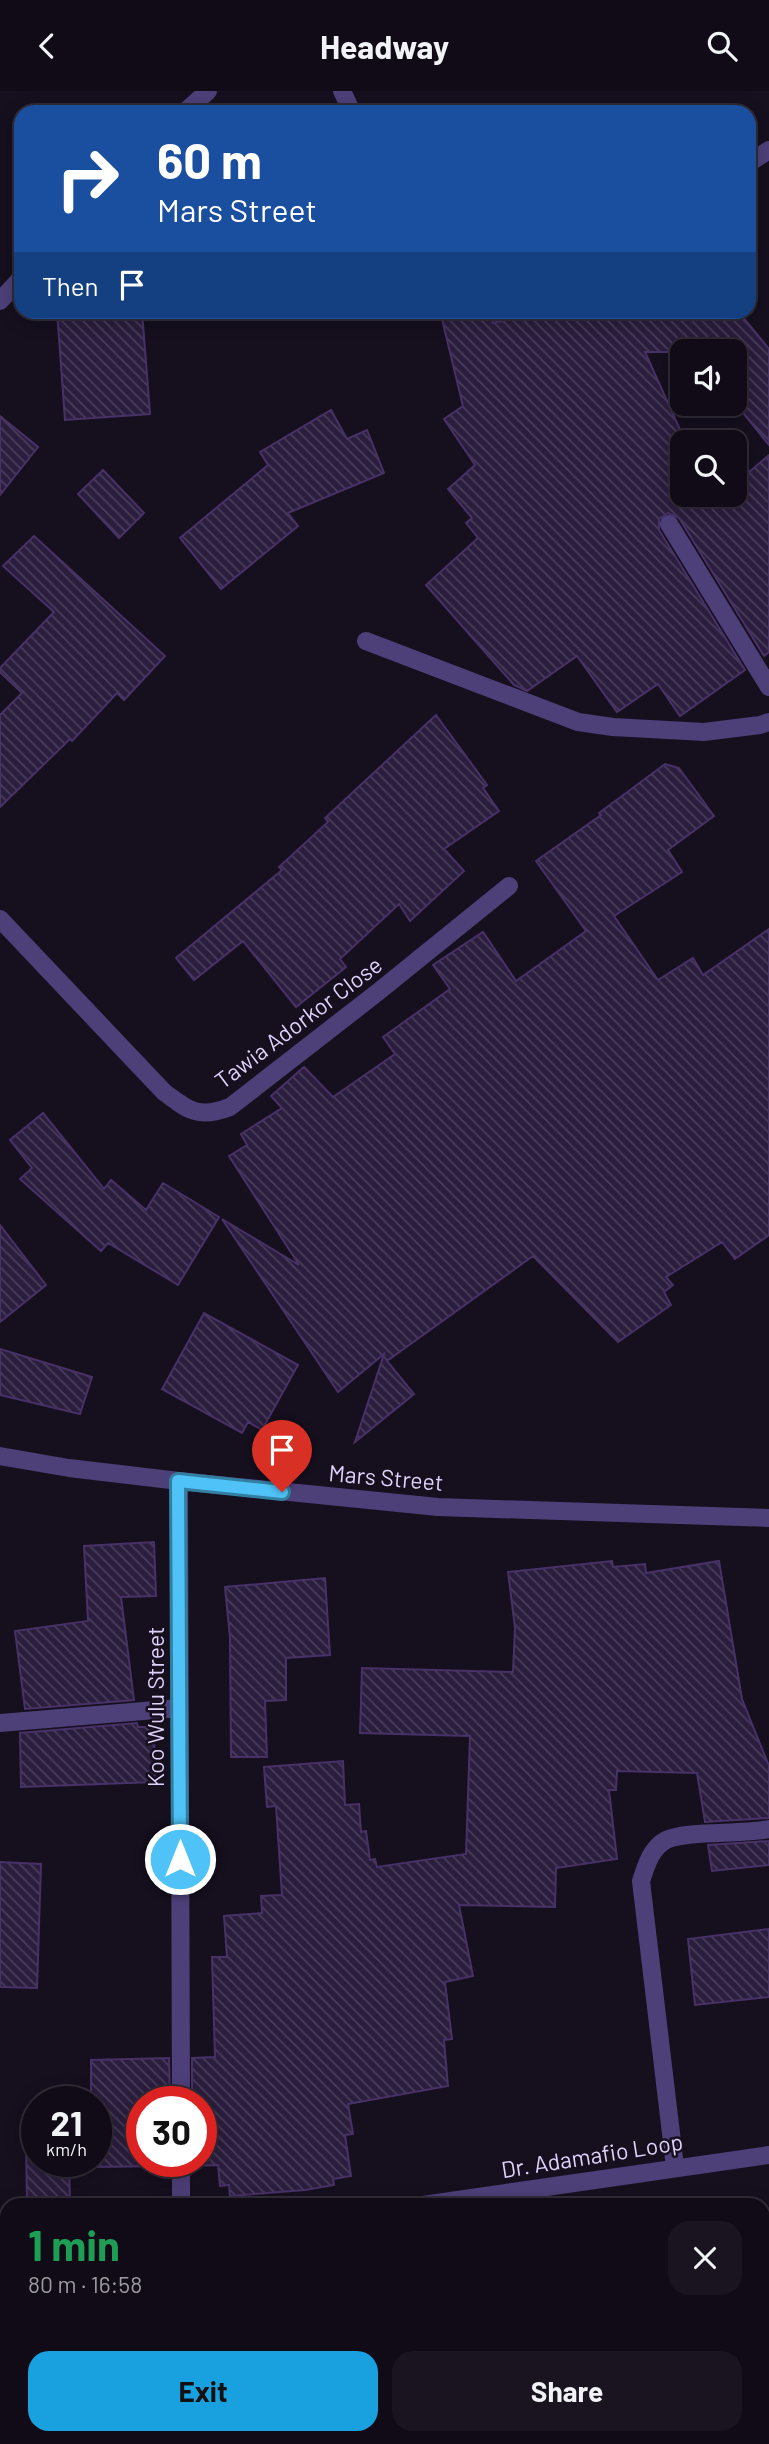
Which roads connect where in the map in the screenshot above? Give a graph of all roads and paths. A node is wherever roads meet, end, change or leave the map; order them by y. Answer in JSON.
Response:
{"nodes":[{"id":1,"x":208,"y":91,"type":"edge"},
{"id":2,"x":193,"y":105,"type":"edge"},
{"id":3,"x":14,"y":286,"type":"edge"},
{"id":4,"x":0,"y":301,"type":"edge"},
{"id":5,"x":669,"y":524,"type":"dead end"},
{"id":6,"x":366,"y":641,"type":"dead end"},
{"id":7,"x":769,"y":687,"type":"edge"},
{"id":8,"x":769,"y":722,"type":"edge"},
{"id":9,"x":509,"y":886,"type":"dead end"},
{"id":10,"x":0,"y":919,"type":"edge"},
{"id":11,"x":0,"y":1456,"type":"edge"},
{"id":12,"x":178,"y":1481,"type":"junction"},
{"id":13,"x":769,"y":1518,"type":"edge"},
{"id":14,"x":179,"y":1707,"type":"junction"},
{"id":15,"x":0,"y":1723,"type":"edge"},
{"id":16,"x":769,"y":1829,"type":"edge"},
{"id":17,"x":181,"y":2086,"type":"edge"},
{"id":18,"x":769,"y":2154,"type":"edge"},
{"id":19,"x":675,"y":2167,"type":"junction"},
{"id":20,"x":181,"y":2177,"type":"edge"},
{"id":21,"x":181,"y":2198,"type":"edge"},
{"id":22,"x":469,"y":2198,"type":"edge"}],
"edges":[{"from":1,"to":2,"type":"street"},
{"from":3,"to":4,"type":"street"},
{"from":5,"to":7,"type":"street"},
{"from":6,"to":8,"type":"street"},
{"from":9,"to":10,"type":"street","name":"Tawia Adorkor Close"},
{"from":11,"to":12,"type":"street","name":"Mars Street"},
{"from":12,"to":13,"type":"street","name":"Mars Street"},
{"from":12,"to":14,"type":"street","name":"Koo Wulu Street"},
{"from":14,"to":15,"type":"street"},
{"from":14,"to":17,"type":"street","name":"Koo Wulu Street"},
{"from":16,"to":19,"type":"street"},
{"from":18,"to":19,"type":"street","name":"Dr. Adamafio Loop"},
{"from":19,"to":22,"type":"street","name":"Dr. Adamafio Loop"},
{"from":20,"to":21,"type":"street"}]}
